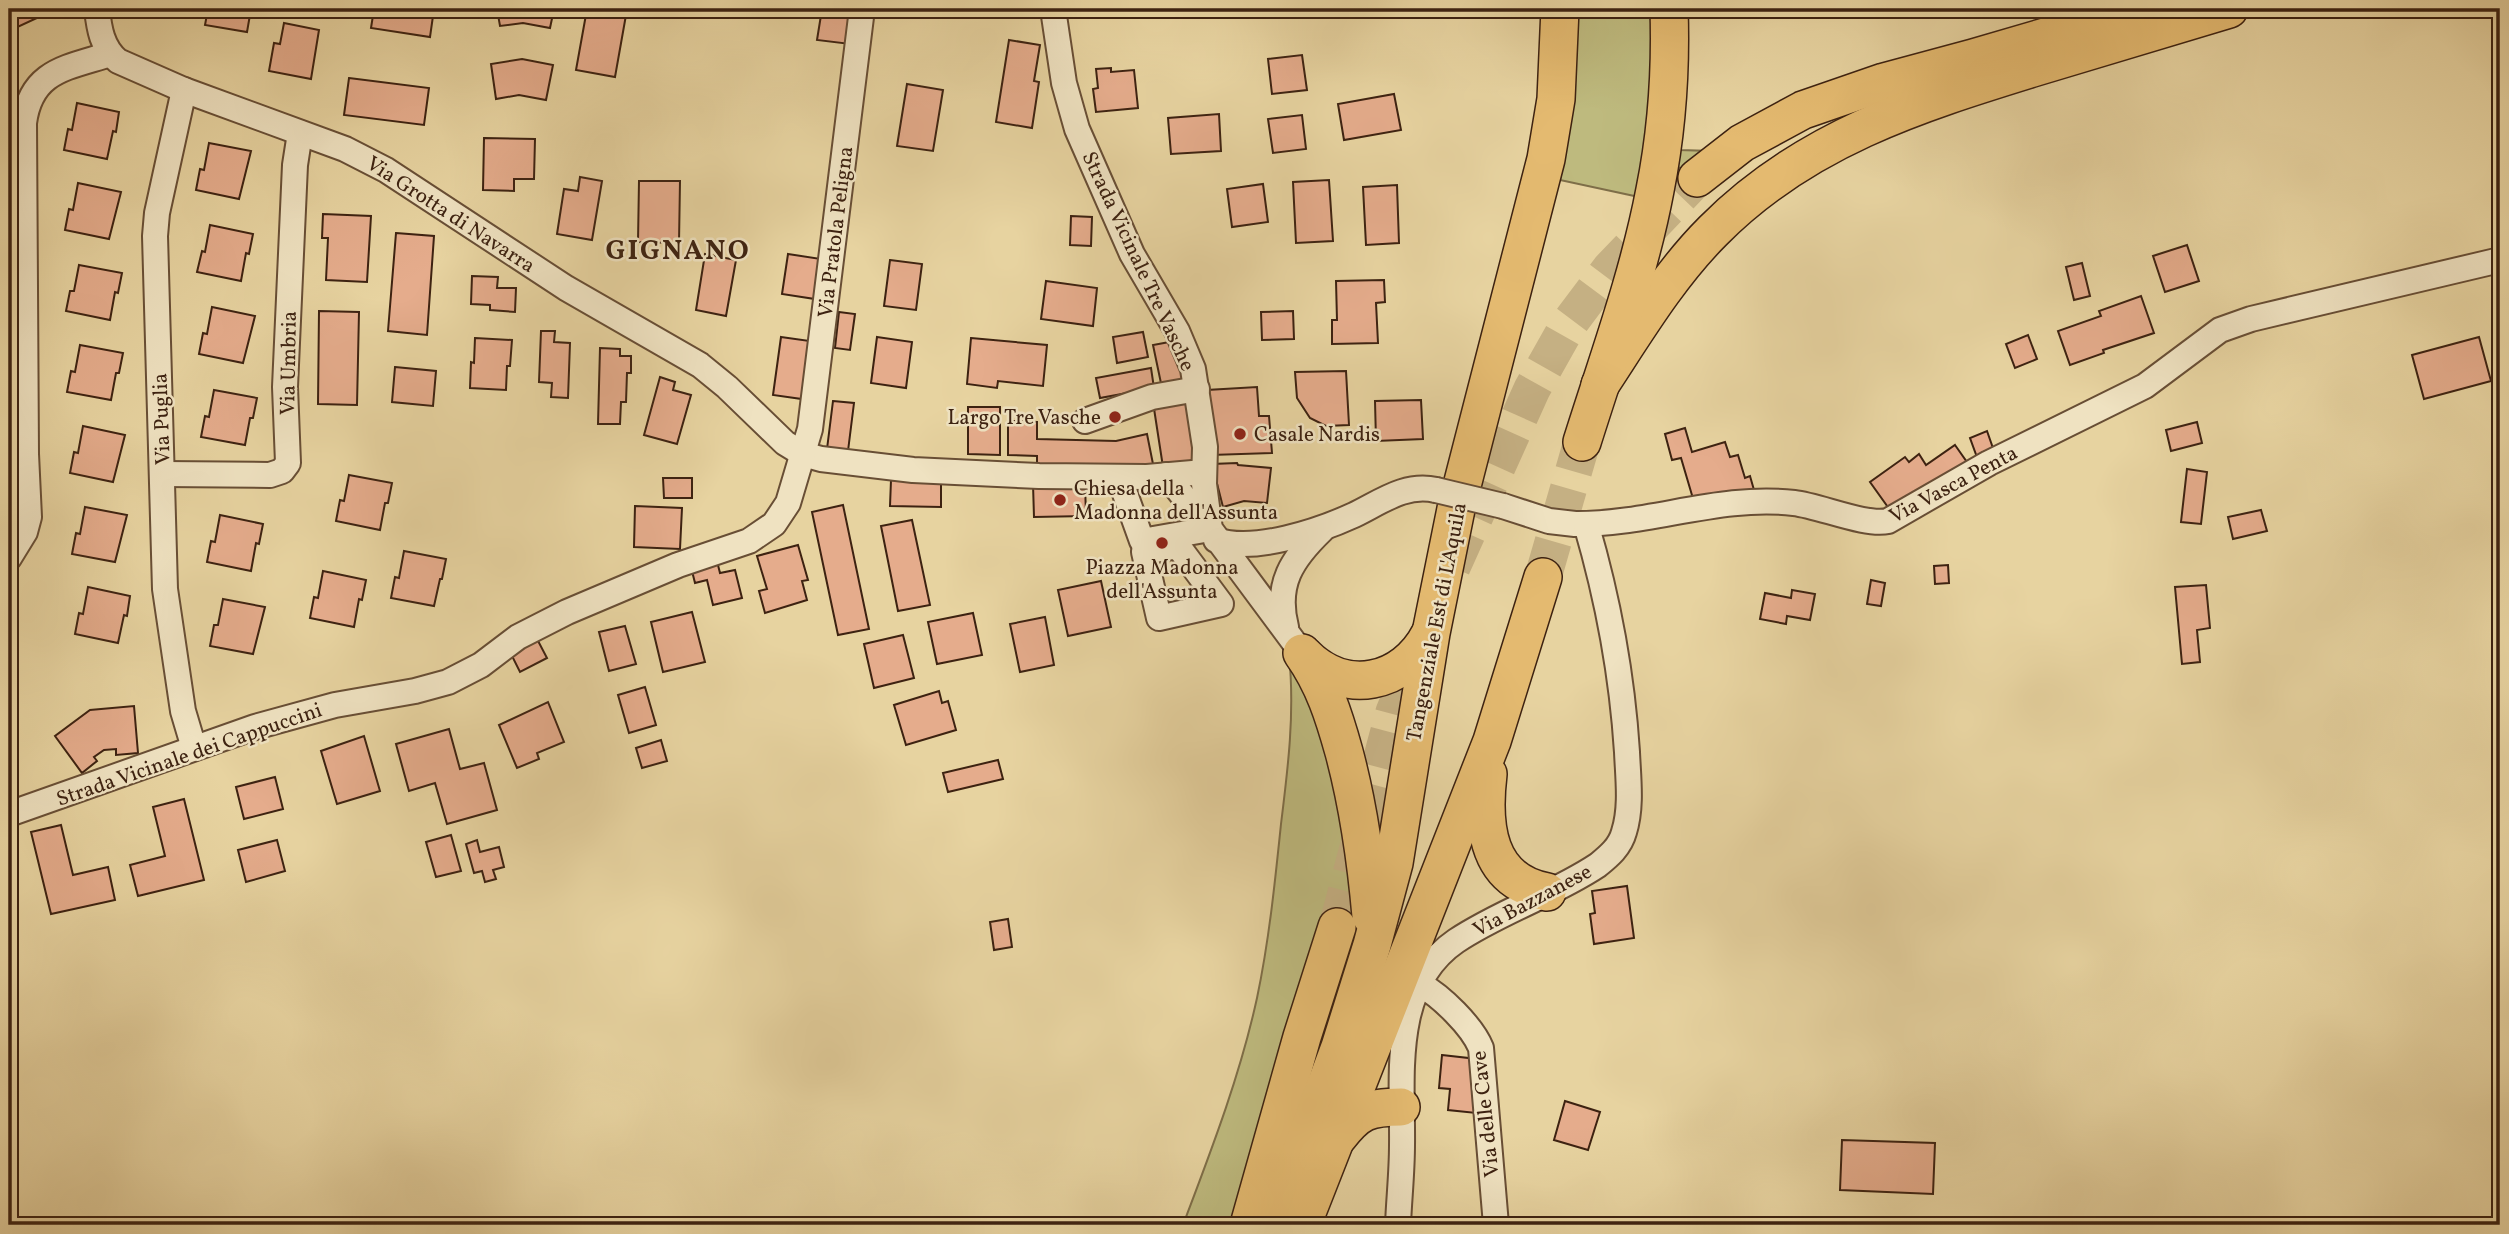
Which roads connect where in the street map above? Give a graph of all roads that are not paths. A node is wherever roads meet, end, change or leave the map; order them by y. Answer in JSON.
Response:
{"nodes":[{"id":1,"x":97,"y":9,"type":"edge"},
{"id":2,"x":862,"y":9,"type":"edge"},
{"id":3,"x":1053,"y":9,"type":"edge"},
{"id":4,"x":1560,"y":9,"type":"edge"},
{"id":5,"x":1669,"y":9,"type":"edge"},
{"id":6,"x":2141,"y":9,"type":"edge"},
{"id":7,"x":2229,"y":9,"type":"edge"},
{"id":8,"x":110,"y":54,"type":"junction"},
{"id":9,"x":184,"y":90,"type":"junction"},
{"id":10,"x":300,"y":133,"type":"junction"},
{"id":11,"x":1698,"y":178,"type":"tunnel mouth"},
{"id":12,"x":2500,"y":260,"type":"edge"},
{"id":13,"x":1600,"y":385,"type":"junction"},
{"id":14,"x":1197,"y":389,"type":"junction"},
{"id":15,"x":1085,"y":421,"type":"dead end"},
{"id":16,"x":1583,"y":442,"type":"tunnel mouth"},
{"id":17,"x":803,"y":454,"type":"junction"},
{"id":18,"x":18,"y":455,"type":"edge"},
{"id":19,"x":1204,"y":472,"type":"junction"},
{"id":20,"x":163,"y":474,"type":"junction"},
{"id":21,"x":1166,"y":475,"type":"junction"},
{"id":22,"x":1119,"y":477,"type":"junction"},
{"id":23,"x":1586,"y":524,"type":"junction"},
{"id":24,"x":1325,"y":527,"type":"junction"},
{"id":25,"x":1213,"y":535,"type":"junction"},
{"id":26,"x":1160,"y":543,"type":"junction"},
{"id":27,"x":9,"y":558,"type":"edge"},
{"id":28,"x":1543,"y":577,"type":"tunnel mouth"},
{"id":29,"x":1431,"y":633,"type":"junction"},
{"id":30,"x":1295,"y":643,"type":"junction"},
{"id":31,"x":1492,"y":741,"type":"junction"},
{"id":32,"x":194,"y":748,"type":"junction"},
{"id":33,"x":9,"y":814,"type":"edge"},
{"id":34,"x":1547,"y":892,"type":"junction"},
{"id":35,"x":1337,"y":927,"type":"tunnel mouth"},
{"id":36,"x":1372,"y":945,"type":"junction"},
{"id":37,"x":1421,"y":985,"type":"junction"},
{"id":38,"x":1401,"y":1107,"type":"junction"},
{"id":39,"x":1335,"y":1140,"type":"junction"},
{"id":40,"x":1249,"y":1225,"type":"edge"},
{"id":41,"x":1275,"y":1225,"type":"edge"},
{"id":42,"x":1302,"y":1225,"type":"edge"},
{"id":43,"x":1398,"y":1225,"type":"edge"},
{"id":44,"x":1496,"y":1225,"type":"edge"}],
"edges":[{"from":1,"to":8,"type":"street"},
{"from":2,"to":17,"type":"street","name":"Via Pratola Peligna"},
{"from":3,"to":14,"type":"street","name":"Strada Vicinale Tre Vasche"},
{"from":4,"to":29,"type":"highway","name":"Tangenziale Est di L'Aquila"},
{"from":5,"to":13,"type":"highway"},
{"from":6,"to":11,"type":"highway"},
{"from":7,"to":13,"type":"highway"},
{"from":8,"to":9,"type":"street","name":"Via Grotta di Navarra"},
{"from":8,"to":18,"type":"street"},
{"from":9,"to":10,"type":"street","name":"Via Grotta di Navarra"},
{"from":9,"to":20,"type":"street","name":"Via Puglia"},
{"from":10,"to":17,"type":"street","name":"Via Grotta di Navarra"},
{"from":10,"to":20,"type":"street","name":"Via Umbria"},
{"from":12,"to":23,"type":"street","name":"Via Vasca Penta"},
{"from":13,"to":16,"type":"highway"},
{"from":14,"to":15,"type":"street"},
{"from":14,"to":19,"type":"street","name":"Strada Vicinale Tre Vasche"},
{"from":17,"to":22,"type":"street"},
{"from":17,"to":32,"type":"street","name":"Strada Vicinale dei Cappuccini"},
{"from":18,"to":27,"type":"street"},
{"from":19,"to":21,"type":"street"},
{"from":19,"to":25,"type":"street","name":"Strada Vicinale Tre Vasche"},
{"from":20,"to":32,"type":"street","name":"Via Puglia"},
{"from":21,"to":22,"type":"street"},
{"from":21,"to":25,"type":"street"},
{"from":22,"to":26,"type":"street"},
{"from":23,"to":24,"type":"street","name":"Via Vasca Penta","bridge":true},
{"from":23,"to":34,"type":"street","name":"Via Bazzanese"},
{"from":24,"to":25,"type":"street","name":"Via Vasca Penta"},
{"from":24,"to":30,"type":"street"},
{"from":25,"to":26,"type":"street"},
{"from":25,"to":30,"type":"street"},
{"from":26,"to":26,"type":"street"},
{"from":28,"to":31,"type":"highway"},
{"from":29,"to":30,"type":"highway"},
{"from":29,"to":36,"type":"highway","name":"Tangenziale Est di L'Aquila"},
{"from":30,"to":36,"type":"highway"},
{"from":31,"to":34,"type":"highway"},
{"from":31,"to":39,"type":"highway"},
{"from":32,"to":33,"type":"street","name":"Strada Vicinale dei Cappuccini"},
{"from":34,"to":37,"type":"street","name":"Via Bazzanese"},
{"from":35,"to":40,"type":"highway"},
{"from":36,"to":41,"type":"highway","name":"Tangenziale Est di L'Aquila"},
{"from":37,"to":38,"type":"street","name":"Via Bazzanese"},
{"from":37,"to":44,"type":"street","name":"Via delle Cave"},
{"from":38,"to":39,"type":"highway"},
{"from":38,"to":43,"type":"street","name":"Via Bazzanese"},
{"from":39,"to":42,"type":"highway"}]}
